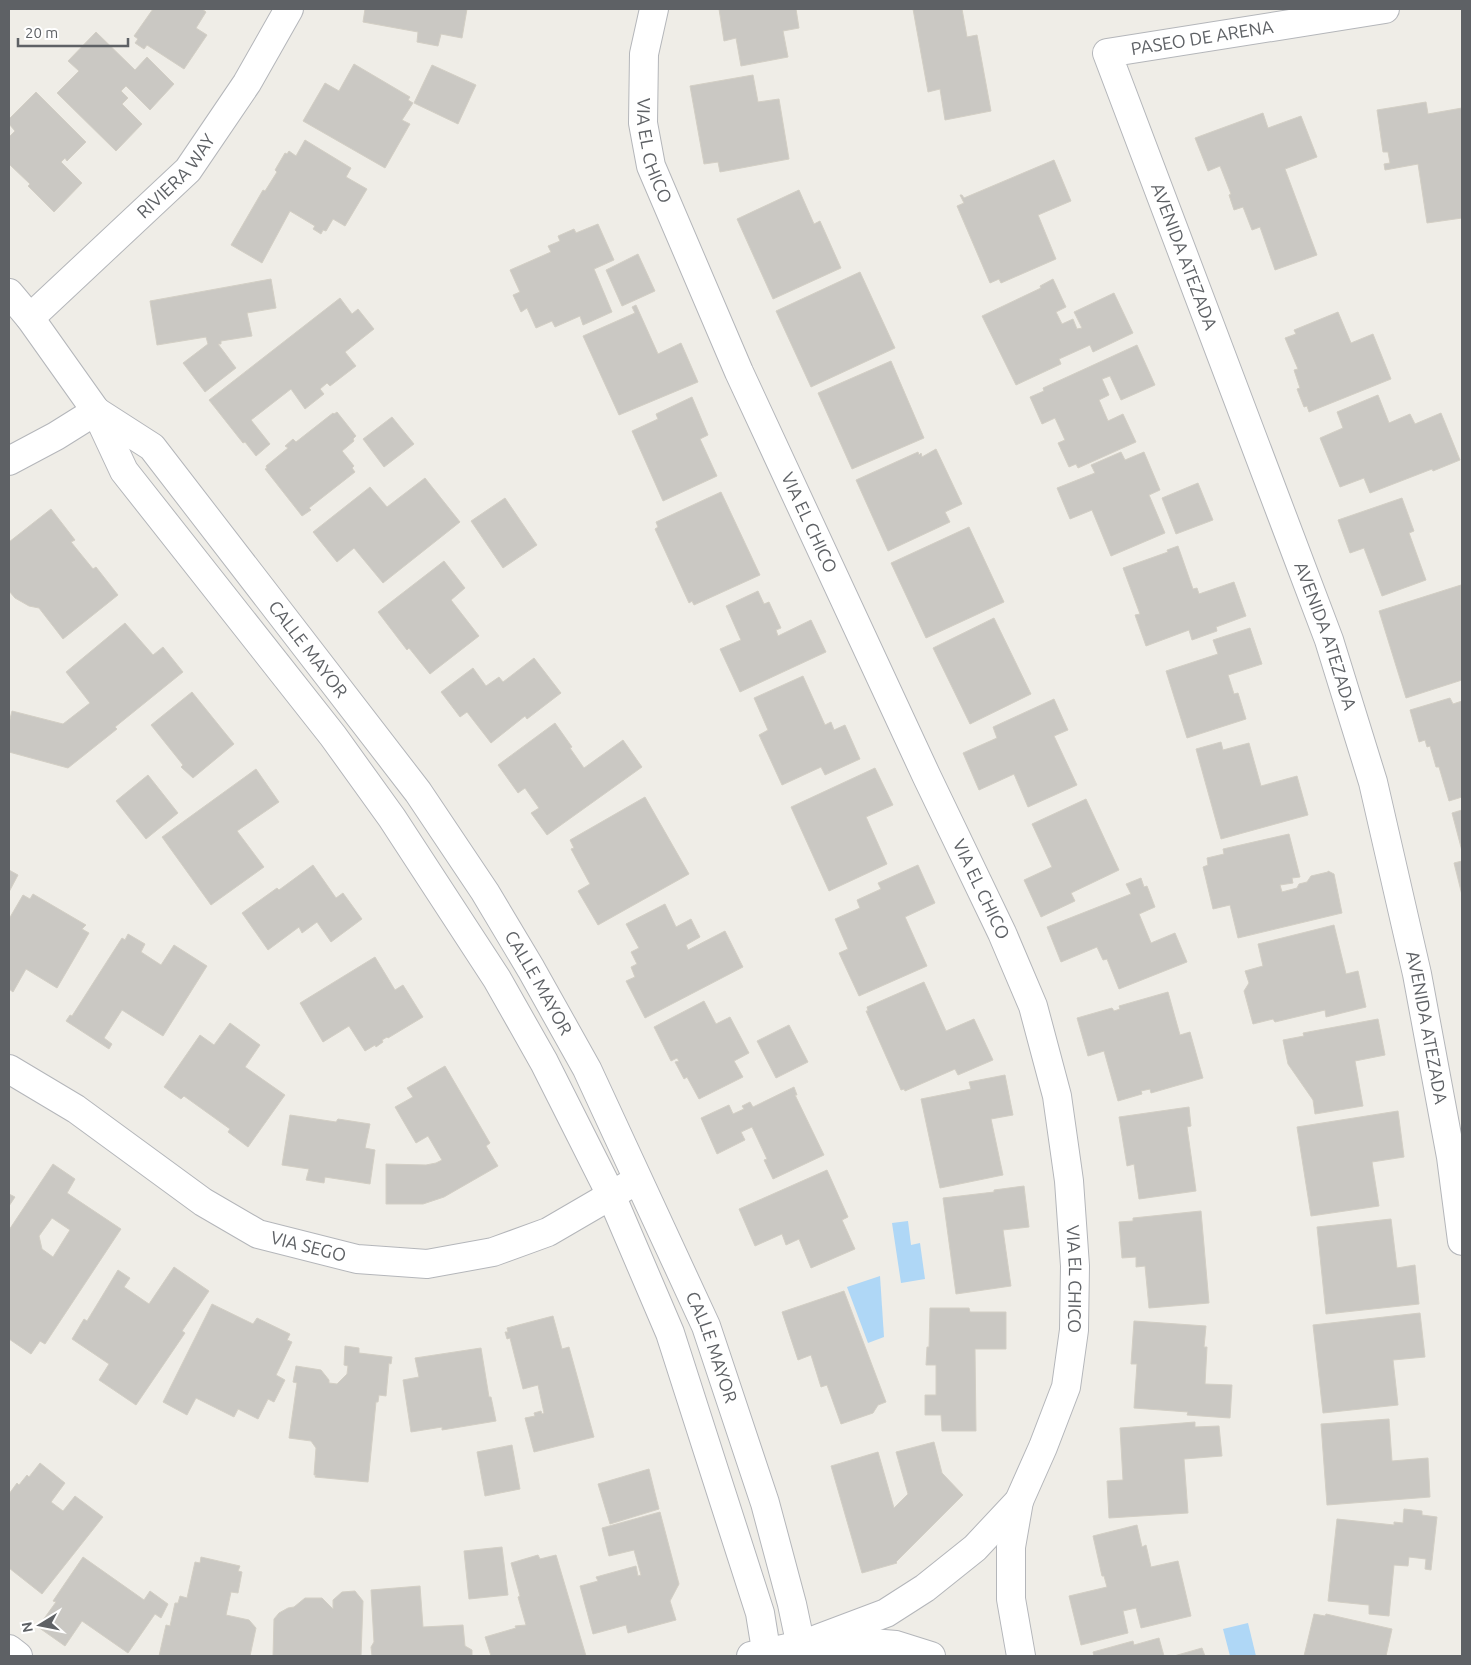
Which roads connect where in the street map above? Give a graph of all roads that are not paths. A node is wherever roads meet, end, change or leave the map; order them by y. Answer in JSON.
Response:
{"nodes":[{"id":1,"x":289,"y":9,"type":"edge"},
{"id":2,"x":654,"y":9,"type":"edge"},
{"id":3,"x":1385,"y":9,"type":"edge"},
{"id":4,"x":1107,"y":53,"type":"joint"},
{"id":5,"x":9,"y":292,"type":"edge"},
{"id":6,"x":30,"y":318,"type":"junction"},
{"id":7,"x":96,"y":411,"type":"junction"},
{"id":8,"x":9,"y":461,"type":"edge"},
{"id":9,"x":9,"y":1069,"type":"edge"},
{"id":10,"x":639,"y":1179,"type":"junction"},
{"id":11,"x":611,"y":1195,"type":"junction"},
{"id":12,"x":1462,"y":1241,"type":"edge"},
{"id":13,"x":1019,"y":1501,"type":"junction"},
{"id":14,"x":9,"y":1649,"type":"edge"},
{"id":15,"x":802,"y":1650,"type":"edge"},
{"id":16,"x":761,"y":1655,"type":"edge"},
{"id":17,"x":18,"y":1656,"type":"edge"},
{"id":18,"x":931,"y":1656,"type":"edge"},
{"id":19,"x":1021,"y":1656,"type":"edge"}],
"edges":[{"from":1,"to":6,"type":"street","name":"RIVIERA WAY"},
{"from":2,"to":13,"type":"street","name":"VIA EL CHICO"},
{"from":3,"to":4,"type":"street","name":"PASEO DE ARENA"},
{"from":4,"to":12,"type":"street","name":"AVENIDA ATEZADA"},
{"from":5,"to":6,"type":"street","name":"CALLE MAYOR"},
{"from":6,"to":7,"type":"street","name":"CALLE MAYOR"},
{"from":7,"to":8,"type":"street"},
{"from":7,"to":10,"type":"street","name":"CALLE MAYOR"},
{"from":7,"to":11,"type":"street","name":"CALLE MAYOR"},
{"from":9,"to":11,"type":"street","name":"VIA SEGO"},
{"from":10,"to":11,"type":"street","name":"VIA SEGO"},
{"from":10,"to":15,"type":"street","name":"CALLE MAYOR"},
{"from":11,"to":16,"type":"street","name":"CALLE MAYOR"},
{"from":13,"to":15,"type":"street","name":"VIA EL CHICO"},
{"from":13,"to":19,"type":"street"},
{"from":14,"to":17,"type":"street"},
{"from":15,"to":16,"type":"street","name":"VIA EL CHICO"},
{"from":15,"to":18,"type":"street"}]}
